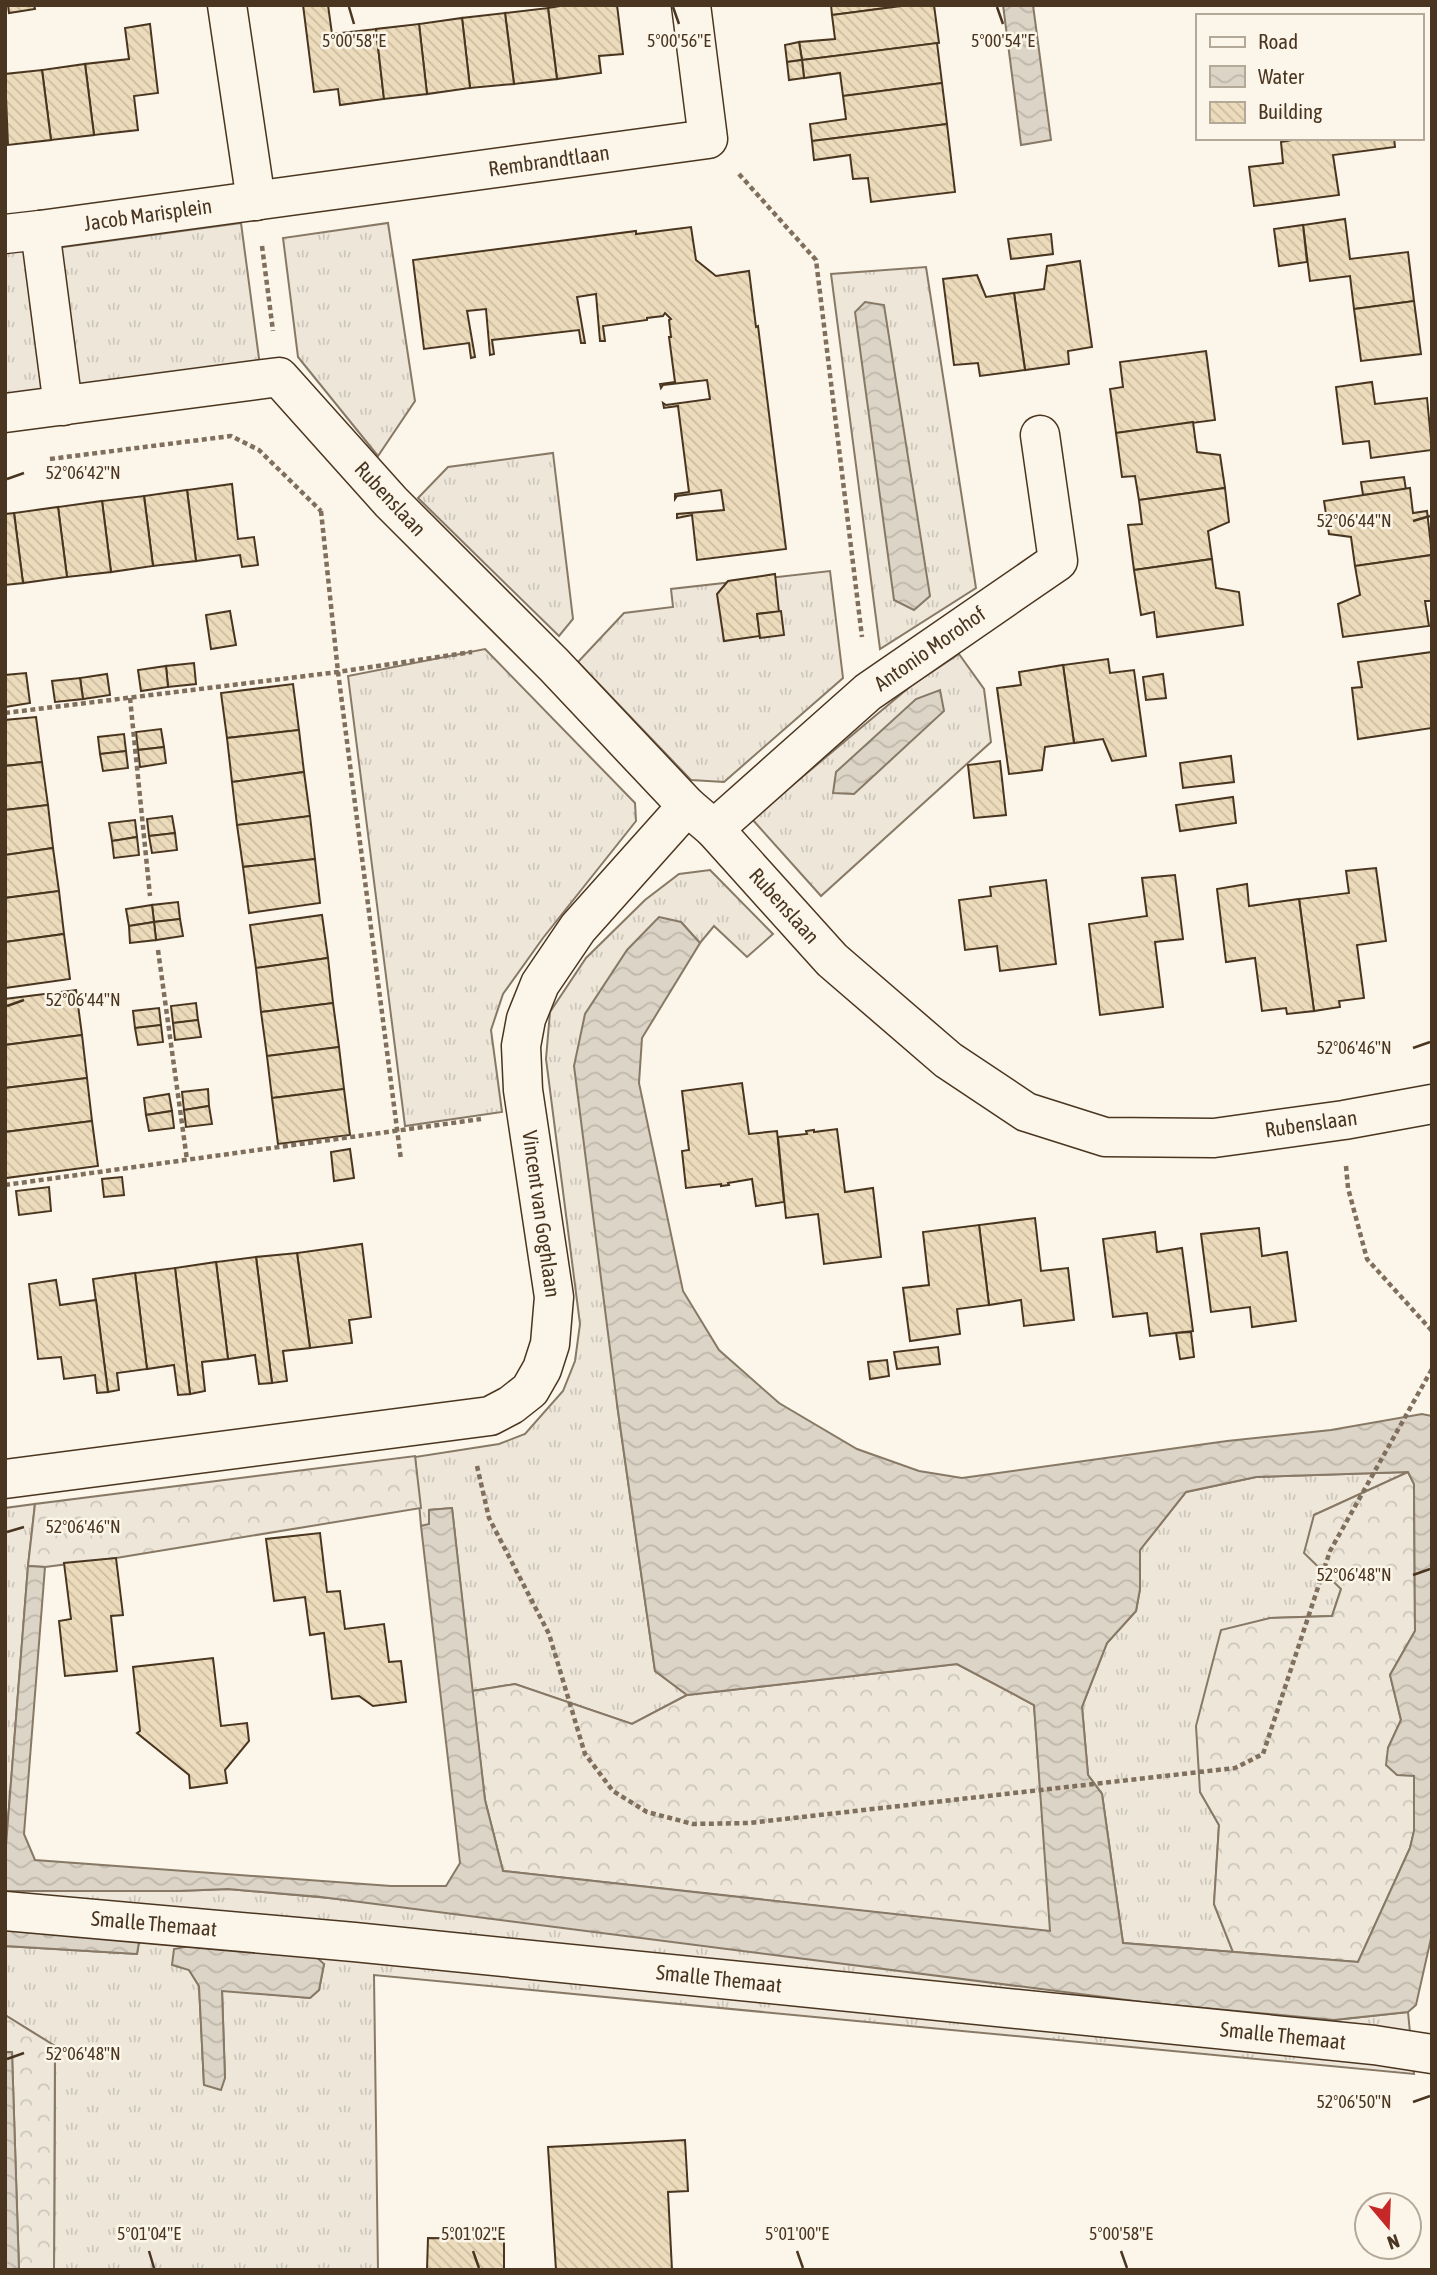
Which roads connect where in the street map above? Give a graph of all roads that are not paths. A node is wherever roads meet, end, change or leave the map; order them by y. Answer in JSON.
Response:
{"nodes":[{"id":1,"x":227,"y":5,"type":"edge"},
{"id":2,"x":691,"y":5,"type":"edge"},
{"id":3,"x":256,"y":201,"type":"junction"},
{"id":4,"x":23,"y":232,"type":"edge"},
{"id":5,"x":63,"y":406,"type":"junction"},
{"id":6,"x":5,"y":413,"type":"edge"},
{"id":7,"x":1040,"y":435,"type":"dead end"},
{"id":8,"x":700,"y":817,"type":"junction"},
{"id":9,"x":1432,"y":1104,"type":"edge"},
{"id":10,"x":5,"y":1479,"type":"edge"},
{"id":11,"x":5,"y":1911,"type":"edge"},
{"id":12,"x":1432,"y":2054,"type":"edge"}],
"edges":[{"from":1,"to":3,"type":"street"},
{"from":2,"to":3,"type":"street","name":"Rembrandtlaan"},
{"from":3,"to":4,"type":"street","name":"Jacob Marisplein"},
{"from":4,"to":5,"type":"street","name":"Jacob Marisplein"},
{"from":5,"to":6,"type":"street"},
{"from":5,"to":8,"type":"street","name":"Rubenslaan"},
{"from":7,"to":8,"type":"street","name":"Antonio Morohof"},
{"from":8,"to":9,"type":"street","name":"Rubenslaan"},
{"from":8,"to":10,"type":"street","name":"Vincent van Goghlaan"},
{"from":11,"to":12,"type":"street","name":"Smalle Themaat"}]}
